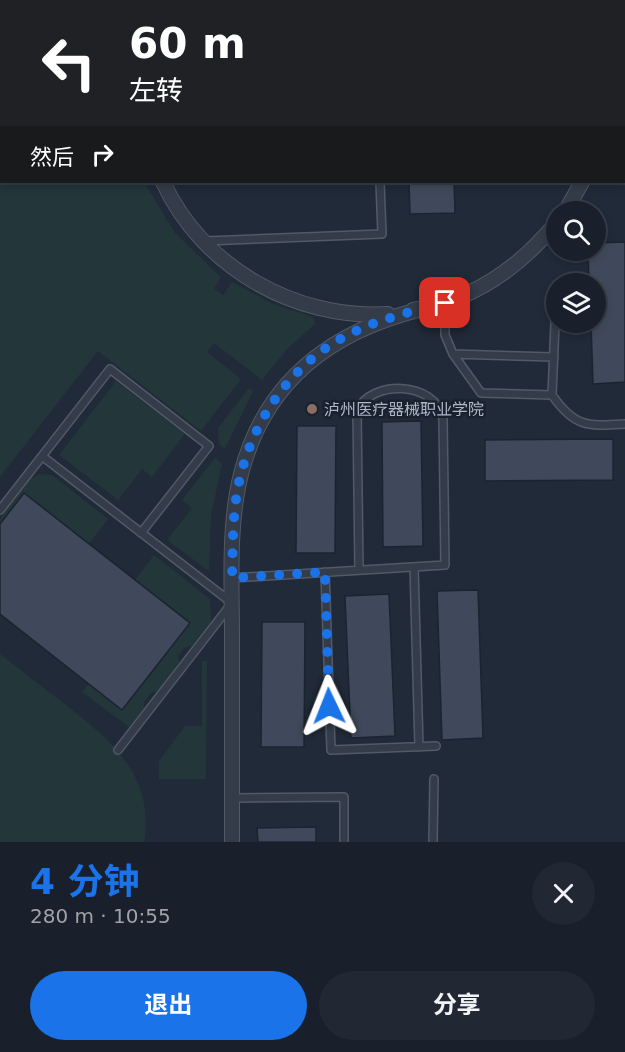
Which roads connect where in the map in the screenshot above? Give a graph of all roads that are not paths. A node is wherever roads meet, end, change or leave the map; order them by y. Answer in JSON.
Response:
{"nodes":[{"id":1,"x":164,"y":183,"type":"edge"},
{"id":2,"x":380,"y":183,"type":"edge"},
{"id":3,"x":581,"y":183,"type":"edge"},
{"id":4,"x":571,"y":201,"type":"edge"},
{"id":5,"x":546,"y":235,"type":"edge"},
{"id":6,"x":204,"y":242,"type":"junction"},
{"id":7,"x":445,"y":303,"type":"junction"},
{"id":8,"x":422,"y":309,"type":"junction"},
{"id":9,"x":555,"y":333,"type":"edge"},
{"id":10,"x":453,"y":354,"type":"junction"},
{"id":11,"x":554,"y":357,"type":"junction"},
{"id":12,"x":552,"y":395,"type":"junction"},
{"id":13,"x":625,"y":424,"type":"edge"},
{"id":14,"x":42,"y":456,"type":"junction"},
{"id":15,"x":0,"y":510,"type":"edge"},
{"id":16,"x":141,"y":533,"type":"junction"},
{"id":17,"x":414,"y":567,"type":"junction"},
{"id":18,"x":359,"y":570,"type":"junction"},
{"id":19,"x":325,"y":572,"type":"junction"},
{"id":20,"x":232,"y":578,"type":"junction"},
{"id":21,"x":232,"y":603,"type":"junction"},
{"id":22,"x":436,"y":746,"type":"dead end"},
{"id":23,"x":419,"y":747,"type":"junction"},
{"id":24,"x":118,"y":750,"type":"dead end"},
{"id":25,"x":434,"y":779,"type":"dead end"},
{"id":26,"x":232,"y":798,"type":"junction"},
{"id":27,"x":232,"y":842,"type":"edge"},
{"id":28,"x":344,"y":842,"type":"edge"},
{"id":29,"x":434,"y":842,"type":"edge"}],
"edges":[{"from":1,"to":6,"type":"street"},
{"from":2,"to":6,"type":"lane"},
{"from":3,"to":4,"type":"street"},
{"from":5,"to":7,"type":"street"},
{"from":6,"to":8,"type":"street"},
{"from":7,"to":8,"type":"street"},
{"from":7,"to":10,"type":"lane"},
{"from":8,"to":20,"type":"street"},
{"from":9,"to":11,"type":"lane"},
{"from":10,"to":11,"type":"lane"},
{"from":10,"to":12,"type":"lane"},
{"from":11,"to":12,"type":"lane"},
{"from":12,"to":13,"type":"lane"},
{"from":14,"to":15,"type":"lane"},
{"from":14,"to":16,"type":"lane"},
{"from":14,"to":16,"type":"lane"},
{"from":16,"to":21,"type":"lane"},
{"from":17,"to":18,"type":"lane"},
{"from":17,"to":18,"type":"lane"},
{"from":17,"to":23,"type":"lane"},
{"from":18,"to":19,"type":"lane"},
{"from":19,"to":20,"type":"lane"},
{"from":19,"to":23,"type":"lane"},
{"from":20,"to":21,"type":"street"},
{"from":21,"to":24,"type":"lane"},
{"from":21,"to":26,"type":"street"},
{"from":22,"to":23,"type":"lane"},
{"from":25,"to":29,"type":"lane"},
{"from":26,"to":27,"type":"street"},
{"from":26,"to":28,"type":"lane"}]}
